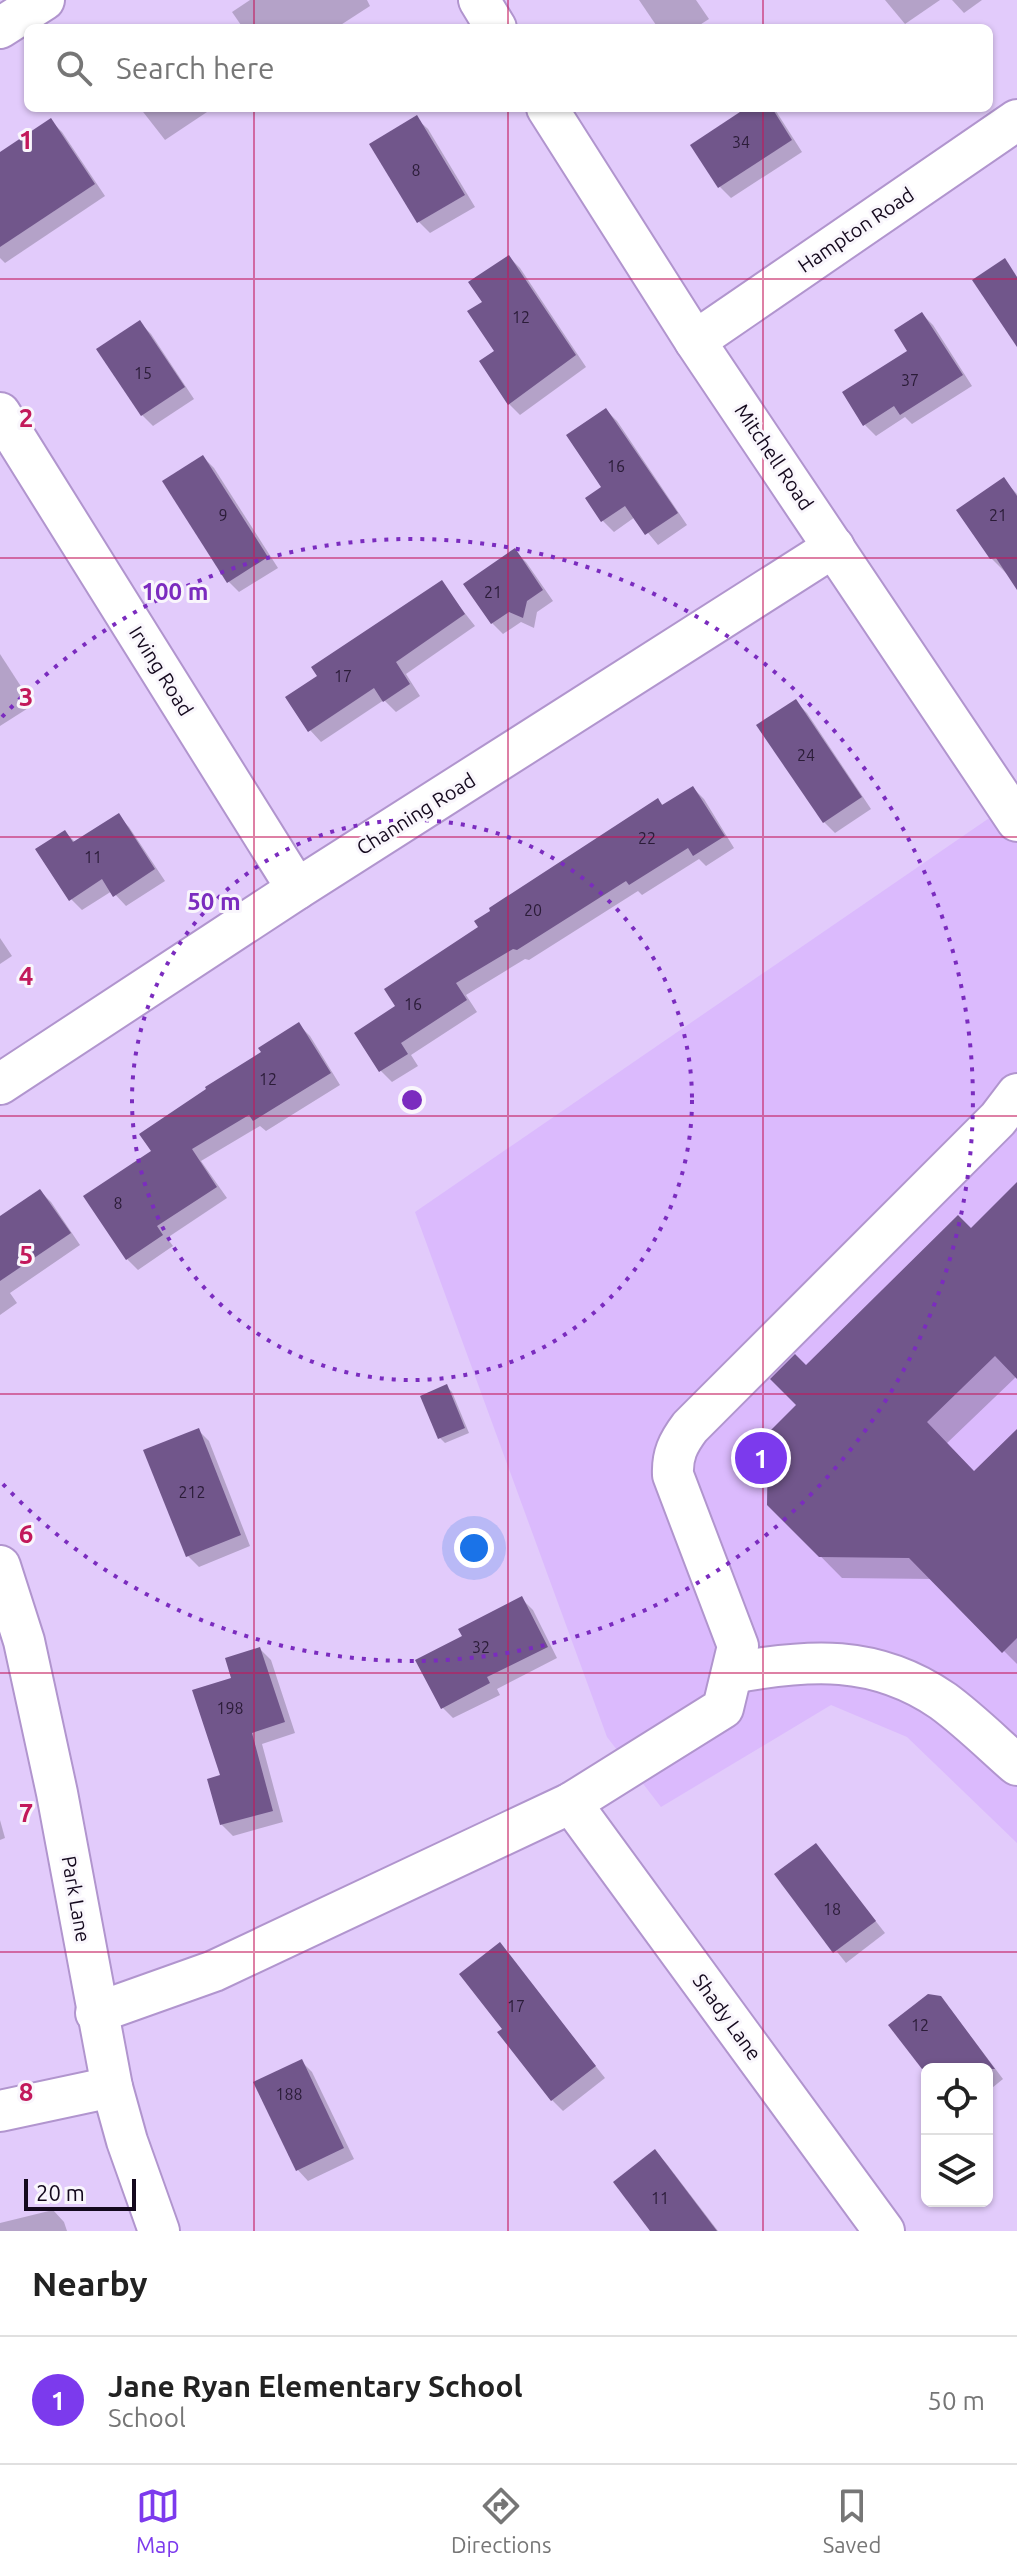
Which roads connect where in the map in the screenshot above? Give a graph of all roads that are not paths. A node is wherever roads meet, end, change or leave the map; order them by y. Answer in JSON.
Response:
{"nodes":[{"id":1,"x":44,"y":0,"type":"edge"},
{"id":2,"x":479,"y":0,"type":"edge"},
{"id":3,"x":494,"y":24,"type":"edge"},
{"id":4,"x":0,"y":28,"type":"edge"},
{"id":5,"x":550,"y":112,"type":"edge"},
{"id":6,"x":1017,"y":120,"type":"edge"},
{"id":7,"x":695,"y":341,"type":"junction"},
{"id":8,"x":0,"y":413,"type":"edge"},
{"id":9,"x":834,"y":547,"type":"junction"},
{"id":10,"x":1012,"y":812,"type":"edge"},
{"id":11,"x":297,"y":889,"type":"junction"},
{"id":12,"x":0,"y":1084,"type":"edge"},
{"id":13,"x":1017,"y":1094,"type":"edge"},
{"id":14,"x":0,"y":1566,"type":"edge"},
{"id":15,"x":732,"y":1673,"type":"junction"},
{"id":16,"x":1017,"y":1765,"type":"edge"},
{"id":17,"x":571,"y":1803,"type":"junction"},
{"id":18,"x":96,"y":2013,"type":"junction"},
{"id":19,"x":112,"y":2087,"type":"junction"},
{"id":20,"x":0,"y":2111,"type":"edge"},
{"id":21,"x":159,"y":2231,"type":"edge"},
{"id":22,"x":884,"y":2231,"type":"edge"}],
"edges":[{"from":1,"to":4,"type":"street"},
{"from":2,"to":3,"type":"street"},
{"from":5,"to":7,"type":"street","name":"Mitchell Road"},
{"from":6,"to":7,"type":"street","name":"Hampton Road"},
{"from":7,"to":9,"type":"street","name":"Mitchell Road"},
{"from":8,"to":11,"type":"street","name":"Irving Road"},
{"from":9,"to":10,"type":"street","name":"Mitchell Road"},
{"from":9,"to":11,"type":"street","name":"Channing Road"},
{"from":11,"to":12,"type":"street","name":"Channing Road"},
{"from":13,"to":15,"type":"street"},
{"from":14,"to":18,"type":"street","name":"Park Lane"},
{"from":15,"to":16,"type":"street"},
{"from":15,"to":17,"type":"street"},
{"from":17,"to":18,"type":"street"},
{"from":17,"to":22,"type":"street","name":"Shady Lane"},
{"from":18,"to":19,"type":"street","name":"Park Lane"},
{"from":19,"to":20,"type":"street"},
{"from":19,"to":21,"type":"street","name":"Park Lane"}]}
